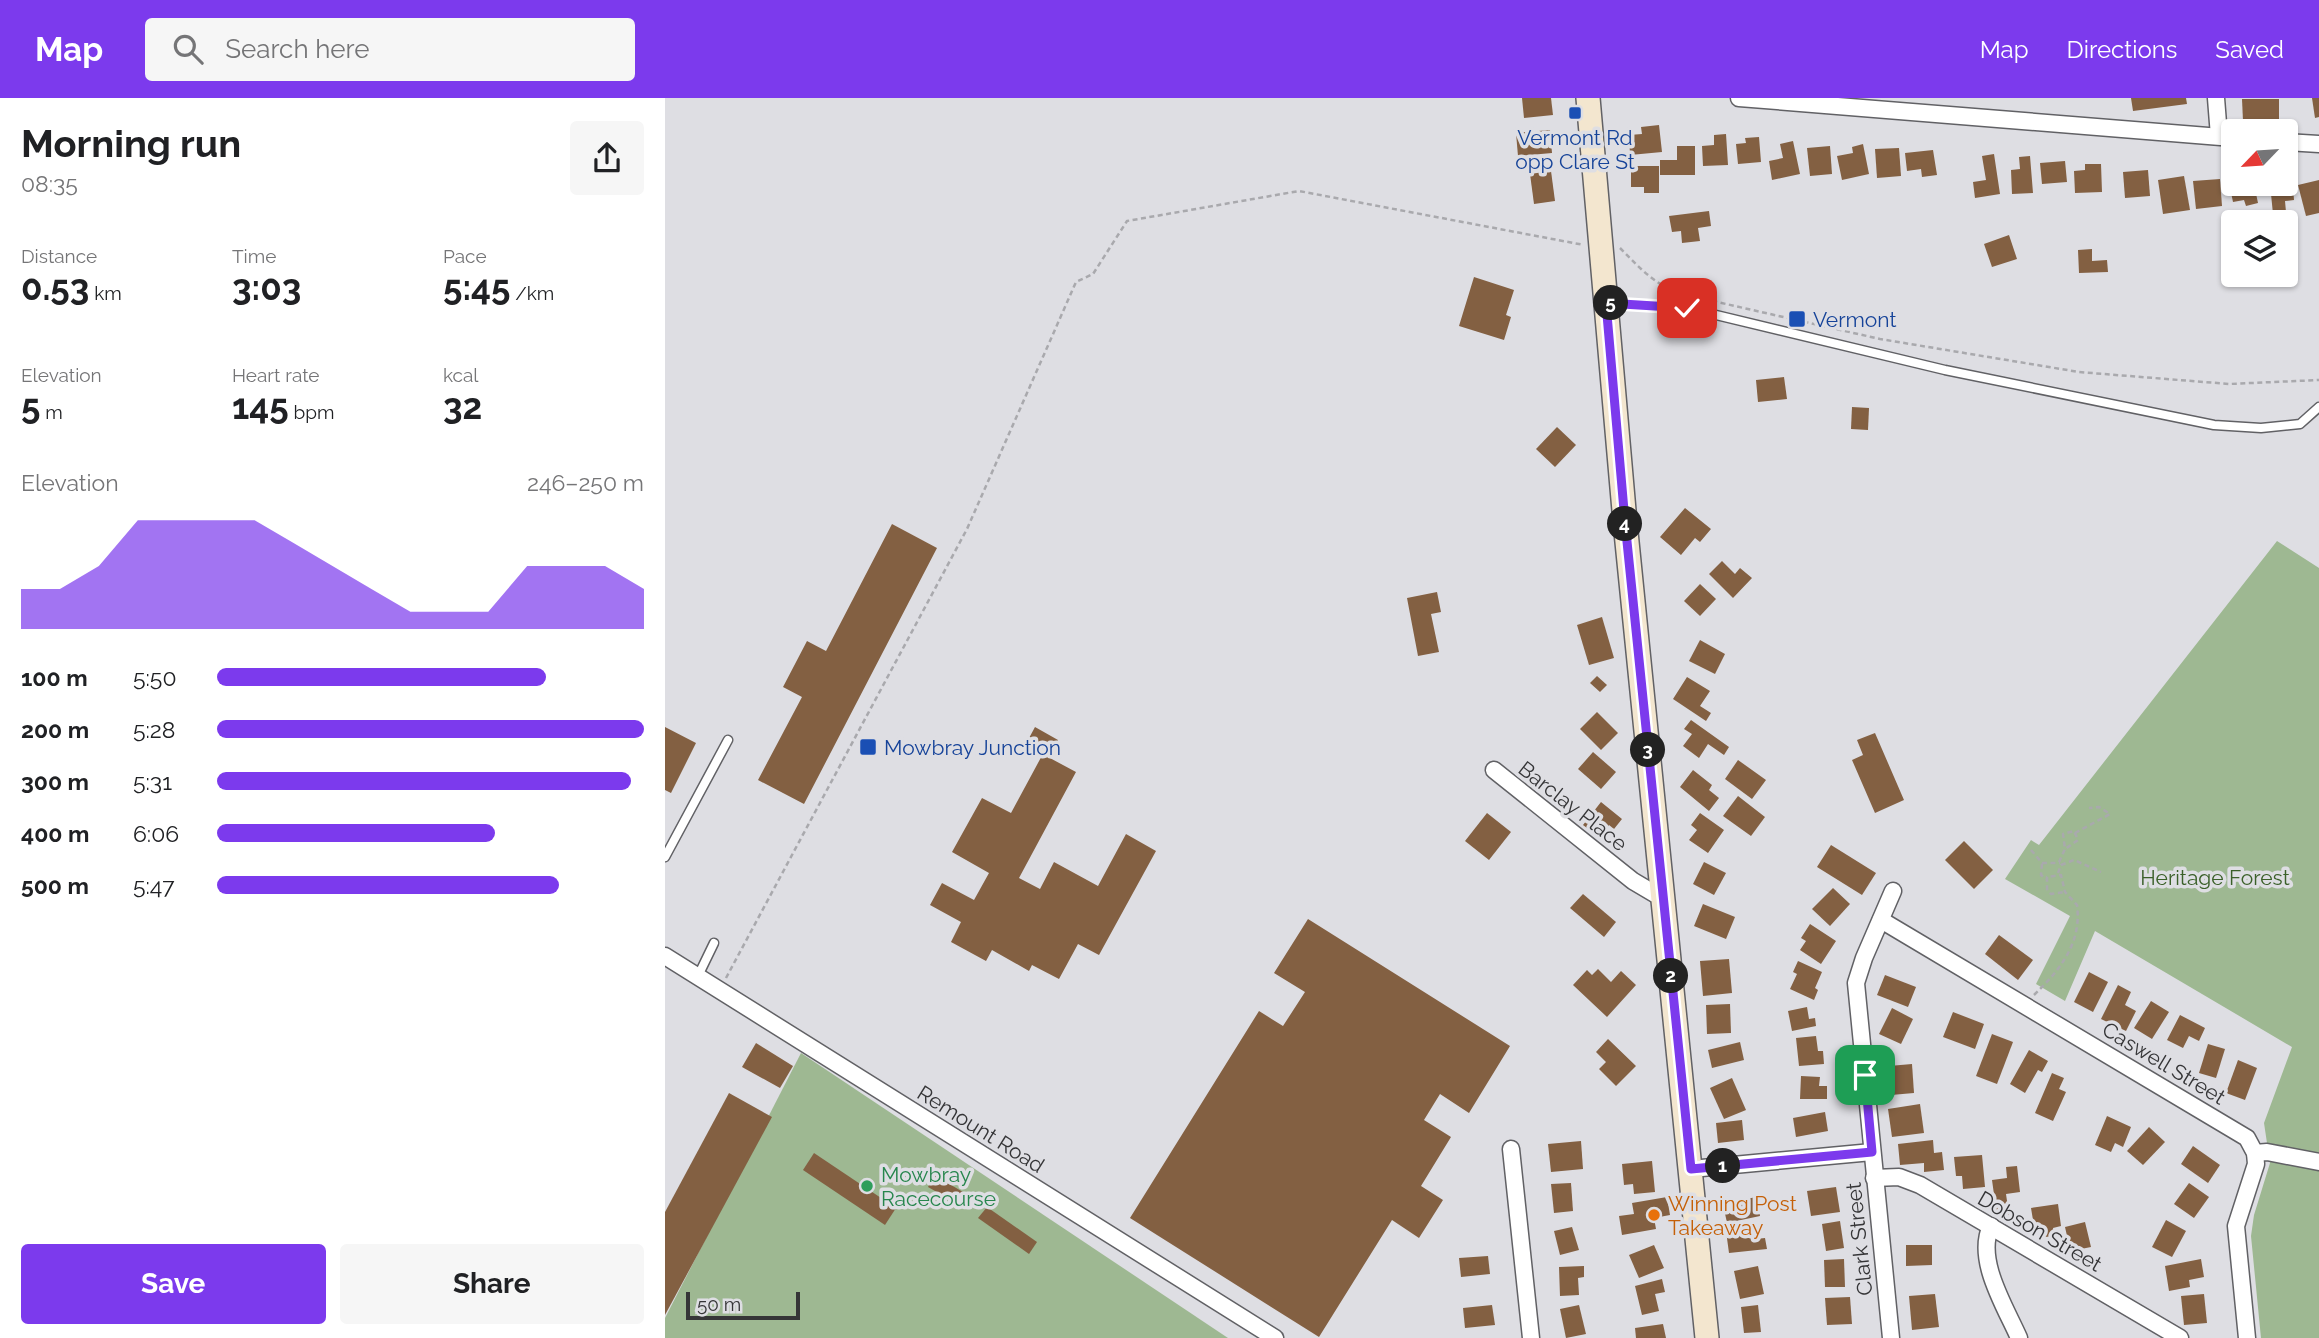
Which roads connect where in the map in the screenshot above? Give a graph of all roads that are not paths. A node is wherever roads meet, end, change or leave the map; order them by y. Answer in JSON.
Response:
{"nodes":[{"id":1,"x":1588,"y":98,"type":"edge"},
{"id":2,"x":1739,"y":98,"type":"edge"},
{"id":3,"x":2216,"y":98,"type":"edge"},
{"id":4,"x":2221,"y":119,"type":"edge"},
{"id":5,"x":2221,"y":137,"type":"edge"},
{"id":6,"x":2298,"y":143,"type":"edge"},
{"id":7,"x":2319,"y":144,"type":"edge"},
{"id":8,"x":1606,"y":303,"type":"junction"},
{"id":9,"x":2319,"y":407,"type":"edge"},
{"id":10,"x":728,"y":740,"type":"dead end"},
{"id":11,"x":1494,"y":770,"type":"dead end"},
{"id":12,"x":665,"y":857,"type":"edge"},
{"id":13,"x":1893,"y":891,"type":"dead end"},
{"id":14,"x":1662,"y":894,"type":"junction"},
{"id":15,"x":1881,"y":920,"type":"junction"},
{"id":16,"x":714,"y":943,"type":"dead end"},
{"id":17,"x":666,"y":957,"type":"edge"},
{"id":18,"x":698,"y":976,"type":"junction"},
{"id":19,"x":1511,"y":1149,"type":"dead end"},
{"id":20,"x":1872,"y":1152,"type":"junction"},
{"id":21,"x":2255,"y":1153,"type":"junction"},
{"id":22,"x":2319,"y":1162,"type":"edge"},
{"id":23,"x":1691,"y":1169,"type":"junction"},
{"id":24,"x":1874,"y":1178,"type":"junction"},
{"id":25,"x":1991,"y":1226,"type":"junction"},
{"id":26,"x":1275,"y":1338,"type":"edge"},
{"id":27,"x":1531,"y":1338,"type":"edge"},
{"id":28,"x":1707,"y":1338,"type":"edge"},
{"id":29,"x":1891,"y":1338,"type":"edge"},
{"id":30,"x":2019,"y":1338,"type":"edge"},
{"id":31,"x":2181,"y":1338,"type":"edge"},
{"id":32,"x":2247,"y":1338,"type":"edge"}],
"edges":[{"from":1,"to":8,"type":"street"},
{"from":2,"to":5,"type":"street"},
{"from":3,"to":4,"type":"street"},
{"from":6,"to":7,"type":"street"},
{"from":8,"to":9,"type":"lane"},
{"from":8,"to":14,"type":"street"},
{"from":10,"to":12,"type":"lane"},
{"from":11,"to":14,"type":"street","name":"Barclay Place"},
{"from":13,"to":15,"type":"street","name":"Clark Street"},
{"from":14,"to":23,"type":"street"},
{"from":15,"to":20,"type":"street","name":"Clark Street"},
{"from":15,"to":21,"type":"street","name":"Caswell Street"},
{"from":16,"to":18,"type":"lane"},
{"from":17,"to":18,"type":"street","name":"Remount Road"},
{"from":18,"to":26,"type":"street","name":"Remount Road"},
{"from":19,"to":27,"type":"street"},
{"from":20,"to":23,"type":"street"},
{"from":20,"to":24,"type":"street","name":"Clark Street"},
{"from":21,"to":22,"type":"street"},
{"from":21,"to":32,"type":"street"},
{"from":23,"to":28,"type":"street"},
{"from":24,"to":25,"type":"street","name":"Dobson Street"},
{"from":24,"to":29,"type":"street","name":"Clark Street"},
{"from":25,"to":30,"type":"street"},
{"from":25,"to":31,"type":"street","name":"Dobson Street"}]}
